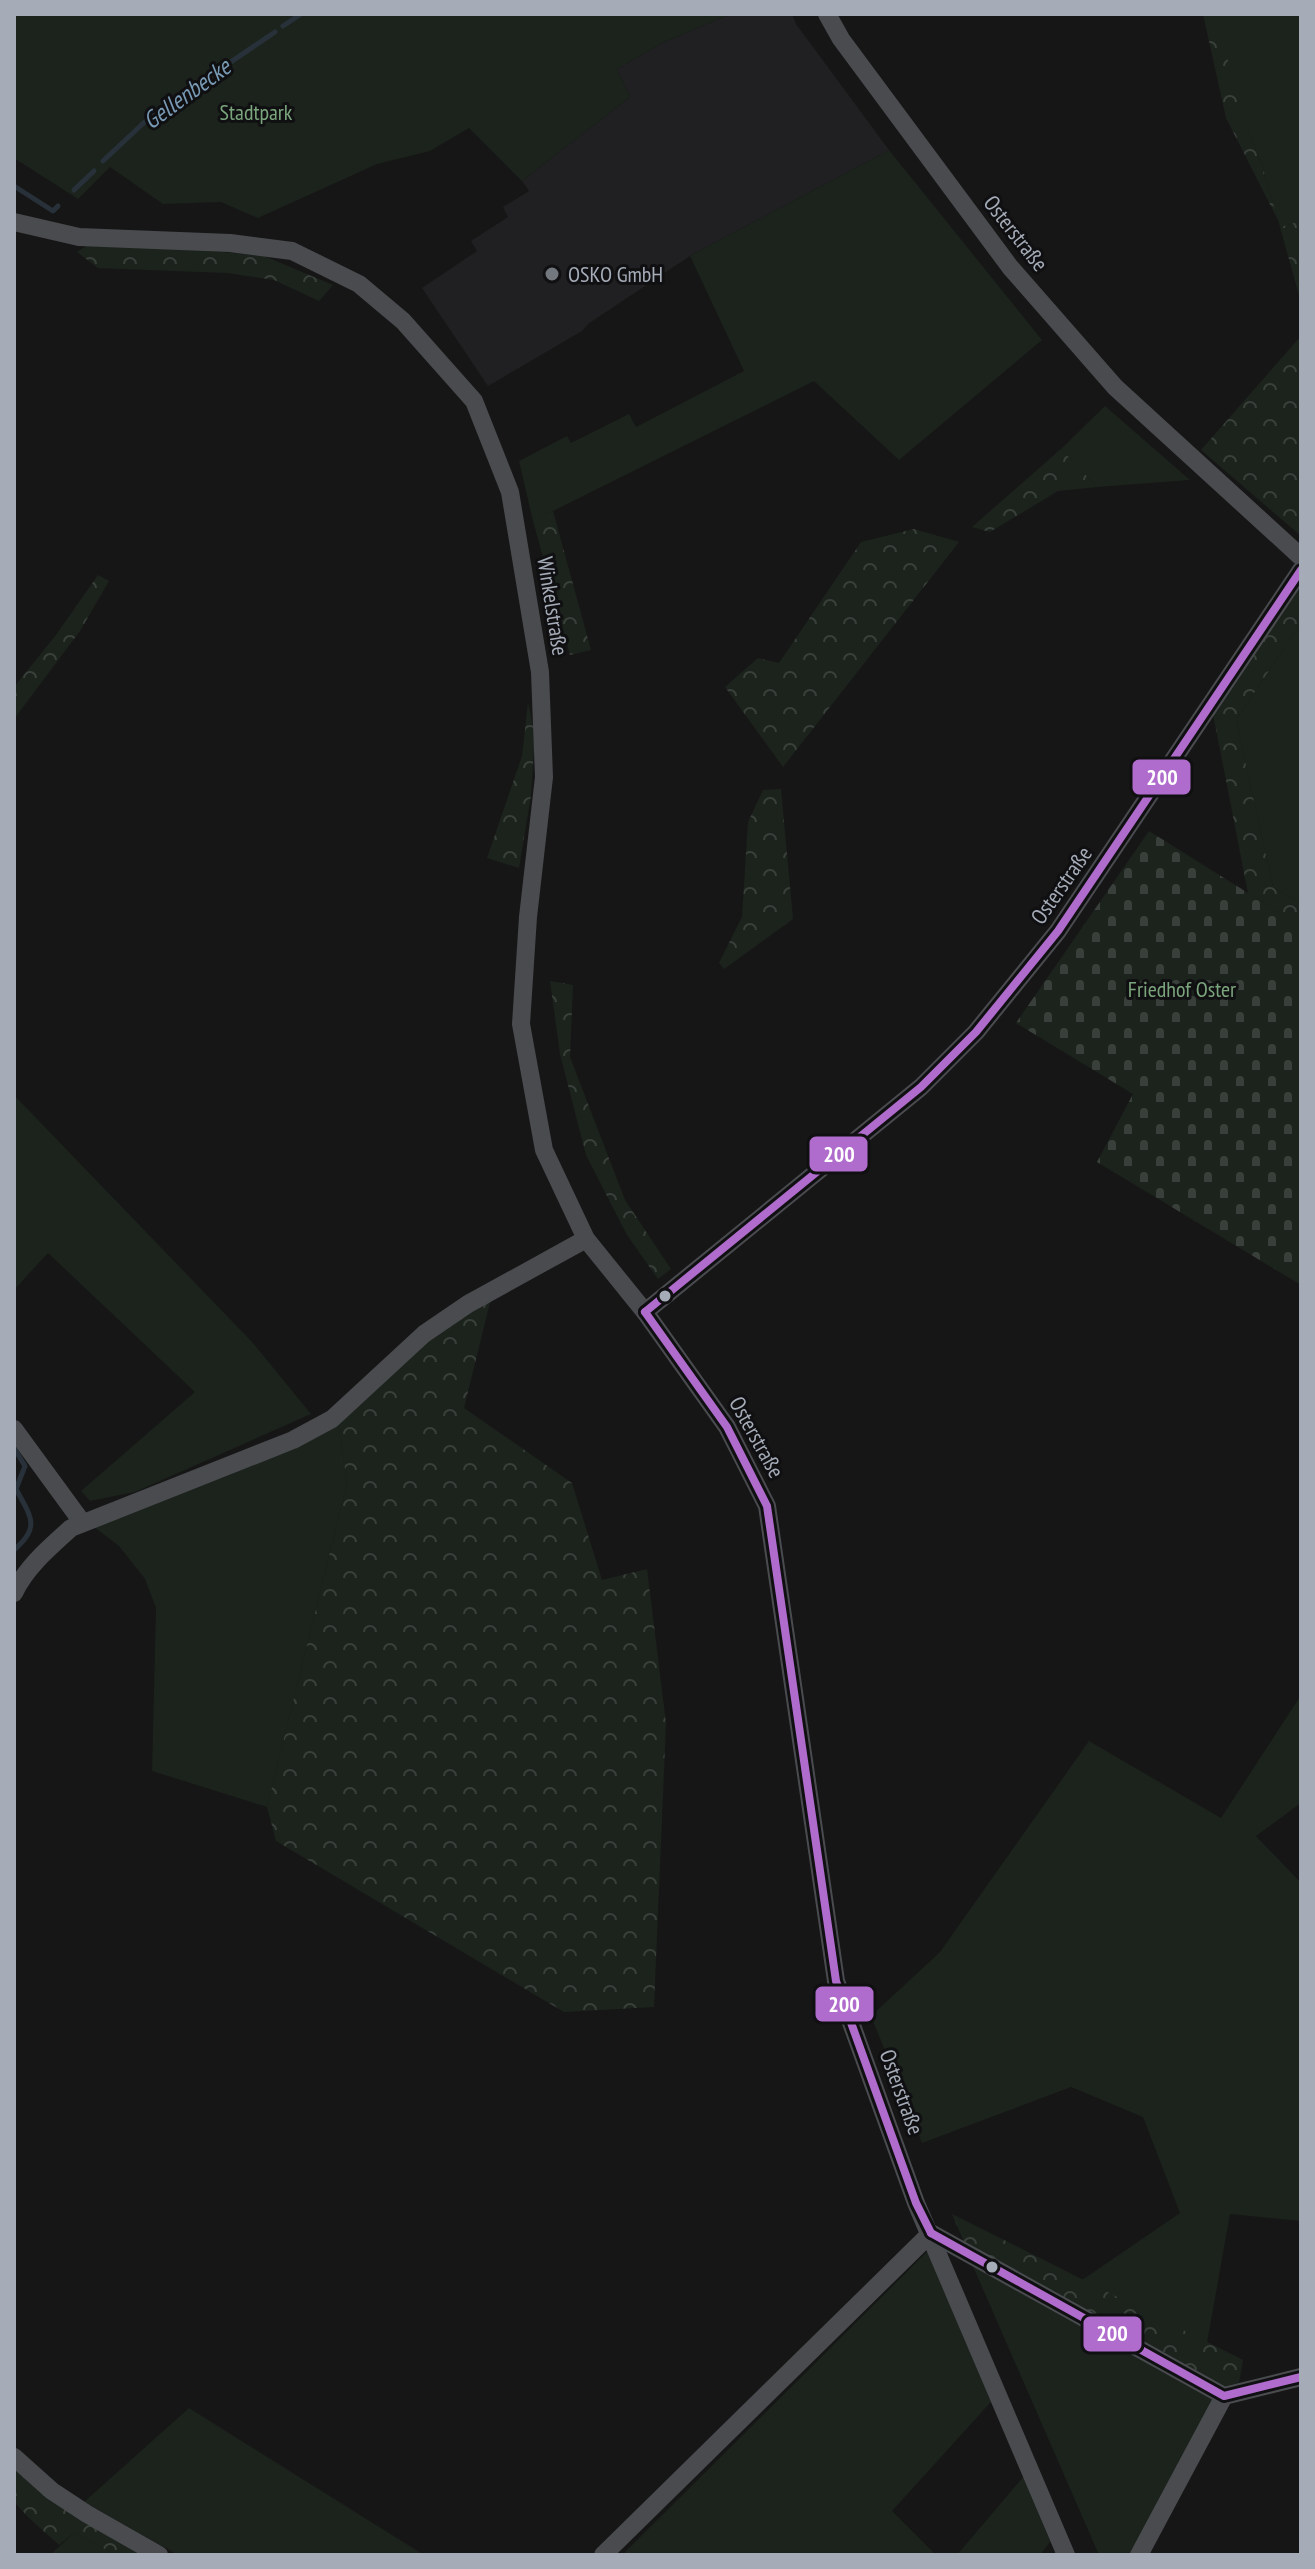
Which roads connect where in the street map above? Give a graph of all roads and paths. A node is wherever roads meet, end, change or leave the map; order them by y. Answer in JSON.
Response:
{"nodes":[{"id":1,"x":827,"y":14,"type":"edge"},
{"id":2,"x":14,"y":222,"type":"edge"},
{"id":3,"x":1301,"y":557,"type":"edge"},
{"id":4,"x":1301,"y":570,"type":"edge"},
{"id":5,"x":586,"y":1239,"type":"junction"},
{"id":6,"x":645,"y":1312,"type":"junction"},
{"id":7,"x":14,"y":1429,"type":"edge"},
{"id":8,"x":82,"y":1522,"type":"junction"},
{"id":9,"x":14,"y":1593,"type":"edge"},
{"id":10,"x":931,"y":2233,"type":"junction"},
{"id":11,"x":1301,"y":2377,"type":"edge"},
{"id":12,"x":1224,"y":2396,"type":"junction"},
{"id":13,"x":14,"y":2457,"type":"edge"},
{"id":14,"x":159,"y":2555,"type":"edge"},
{"id":15,"x":603,"y":2555,"type":"edge"},
{"id":16,"x":1066,"y":2555,"type":"edge"},
{"id":17,"x":1139,"y":2555,"type":"edge"}],
"edges":[{"from":1,"to":3,"type":"street","name":"Osterstraße"},
{"from":2,"to":5,"type":"street","name":"Winkelstraße"},
{"from":4,"to":6,"type":"street","name":"Osterstraße"},
{"from":5,"to":6,"type":"street","name":"Winkelstraße"},
{"from":5,"to":8,"type":"street"},
{"from":6,"to":10,"type":"street","name":"Osterstraße"},
{"from":7,"to":8,"type":"street"},
{"from":8,"to":9,"type":"street"},
{"from":10,"to":12,"type":"street"},
{"from":10,"to":15,"type":"street"},
{"from":10,"to":16,"type":"street","name":"Osterstraße"},
{"from":11,"to":12,"type":"street"},
{"from":12,"to":17,"type":"street"},
{"from":13,"to":14,"type":"street"}]}
